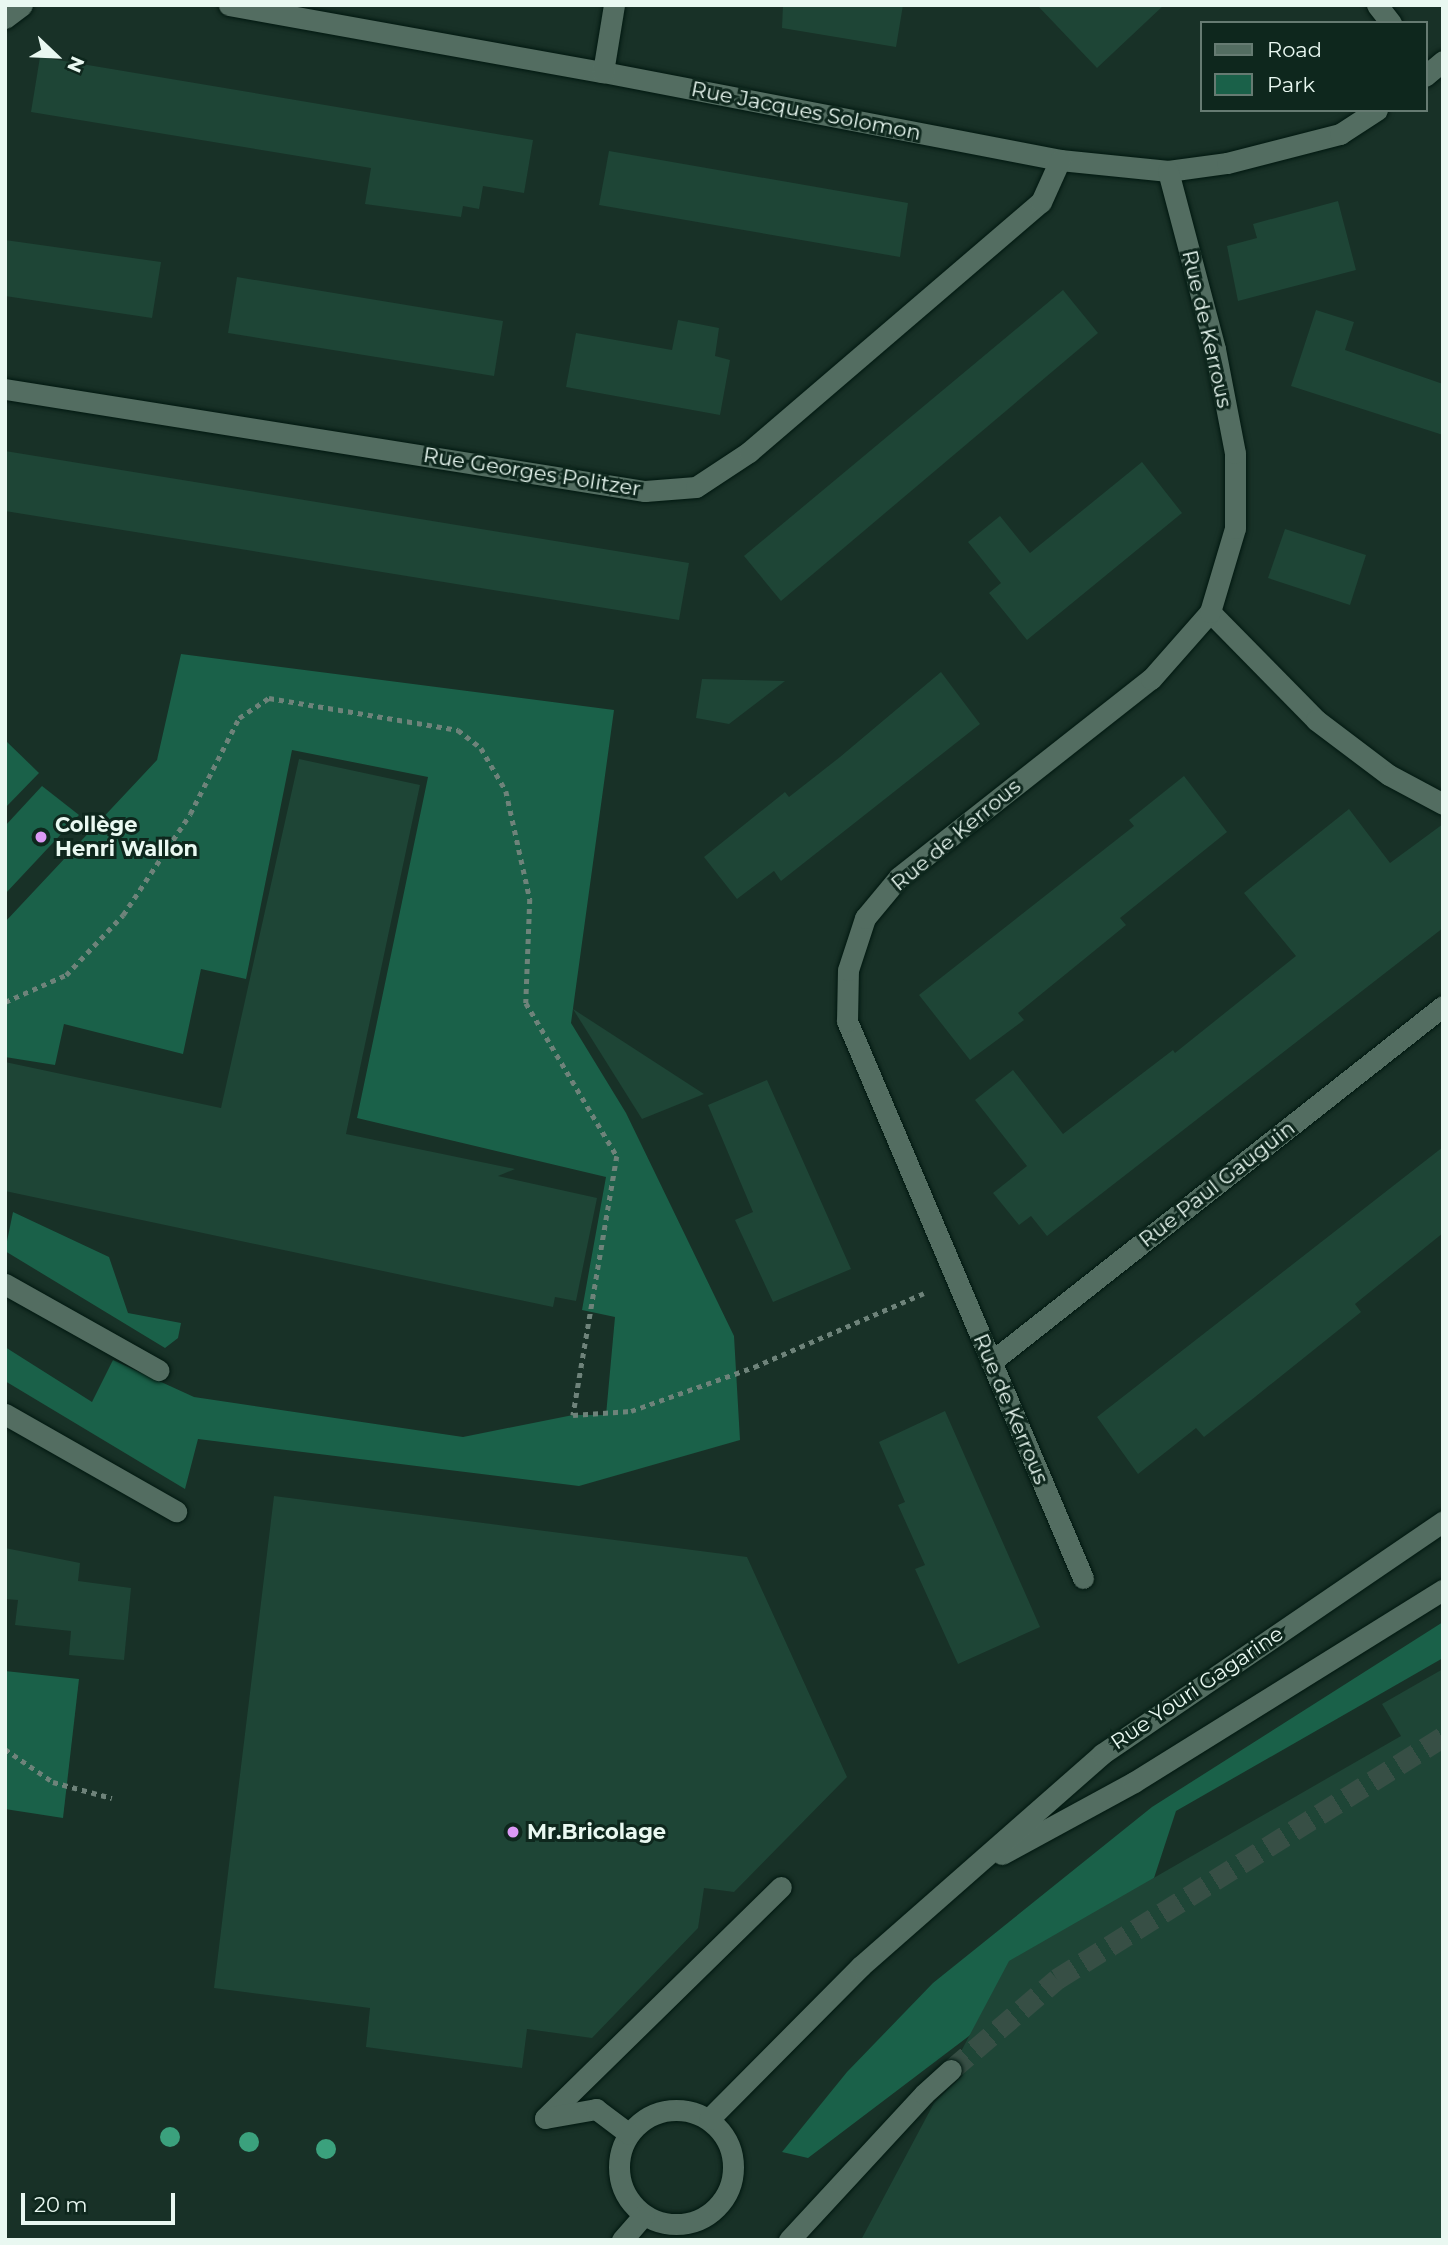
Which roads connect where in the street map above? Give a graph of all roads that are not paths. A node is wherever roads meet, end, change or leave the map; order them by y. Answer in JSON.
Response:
{"nodes":[{"id":1,"x":22,"y":5,"type":"edge"},
{"id":2,"x":229,"y":5,"type":"edge"},
{"id":3,"x":614,"y":5,"type":"edge"},
{"id":4,"x":5,"y":18,"type":"edge"},
{"id":5,"x":603,"y":72,"type":"junction"},
{"id":6,"x":1374,"y":112,"type":"edge"},
{"id":7,"x":1060,"y":160,"type":"junction"},
{"id":8,"x":1168,"y":171,"type":"junction"},
{"id":9,"x":5,"y":389,"type":"edge"},
{"id":10,"x":1210,"y":612,"type":"junction"},
{"id":11,"x":1443,"y":804,"type":"edge"},
{"id":12,"x":1443,"y":1006,"type":"edge"},
{"id":13,"x":5,"y":1284,"type":"edge"},
{"id":14,"x":991,"y":1362,"type":"junction"},
{"id":15,"x":158,"y":1370,"type":"dead end"},
{"id":16,"x":5,"y":1414,"type":"edge"},
{"id":17,"x":176,"y":1511,"type":"dead end"},
{"id":18,"x":1443,"y":1521,"type":"edge"},
{"id":19,"x":1083,"y":1578,"type":"dead end"},
{"id":20,"x":1443,"y":1590,"type":"edge"},
{"id":21,"x":966,"y":1874,"type":"junction"},
{"id":22,"x":781,"y":1887,"type":"dead end"},
{"id":23,"x":951,"y":2070,"type":"tunnel mouth"},
{"id":24,"x":709,"y":2119,"type":"junction"},
{"id":25,"x":629,"y":2134,"type":"junction"},
{"id":26,"x":644,"y":2215,"type":"junction"},
{"id":27,"x":622,"y":2240,"type":"edge"},
{"id":28,"x":789,"y":2240,"type":"edge"}],
"edges":[{"from":1,"to":4,"type":"street"},
{"from":2,"to":5,"type":"street","name":"Rue Jacques Solomon"},
{"from":3,"to":5,"type":"street"},
{"from":5,"to":7,"type":"street","name":"Rue Jacques Solomon"},
{"from":6,"to":8,"type":"street","name":"Rue Jacques Solomon"},
{"from":7,"to":8,"type":"street","name":"Rue Jacques Solomon"},
{"from":7,"to":9,"type":"street","name":"Rue Georges Politzer"},
{"from":8,"to":10,"type":"street","name":"Rue de Kerrous"},
{"from":10,"to":11,"type":"street"},
{"from":10,"to":14,"type":"street","name":"Rue de Kerrous"},
{"from":12,"to":14,"type":"street","name":"Rue Paul Gauguin"},
{"from":13,"to":15,"type":"street"},
{"from":14,"to":19,"type":"street","name":"Rue de Kerrous"},
{"from":16,"to":17,"type":"street"},
{"from":18,"to":21,"type":"street","name":"Rue Youri Gagarine"},
{"from":20,"to":21,"type":"street","name":"Rue Youri Gagarine"},
{"from":21,"to":24,"type":"street","name":"Rue Youri Gagarine"},
{"from":22,"to":25,"type":"street"},
{"from":23,"to":28,"type":"street"},
{"from":24,"to":25,"type":"street"},
{"from":24,"to":26,"type":"street"},
{"from":25,"to":26,"type":"street"},
{"from":26,"to":27,"type":"street"}]}
